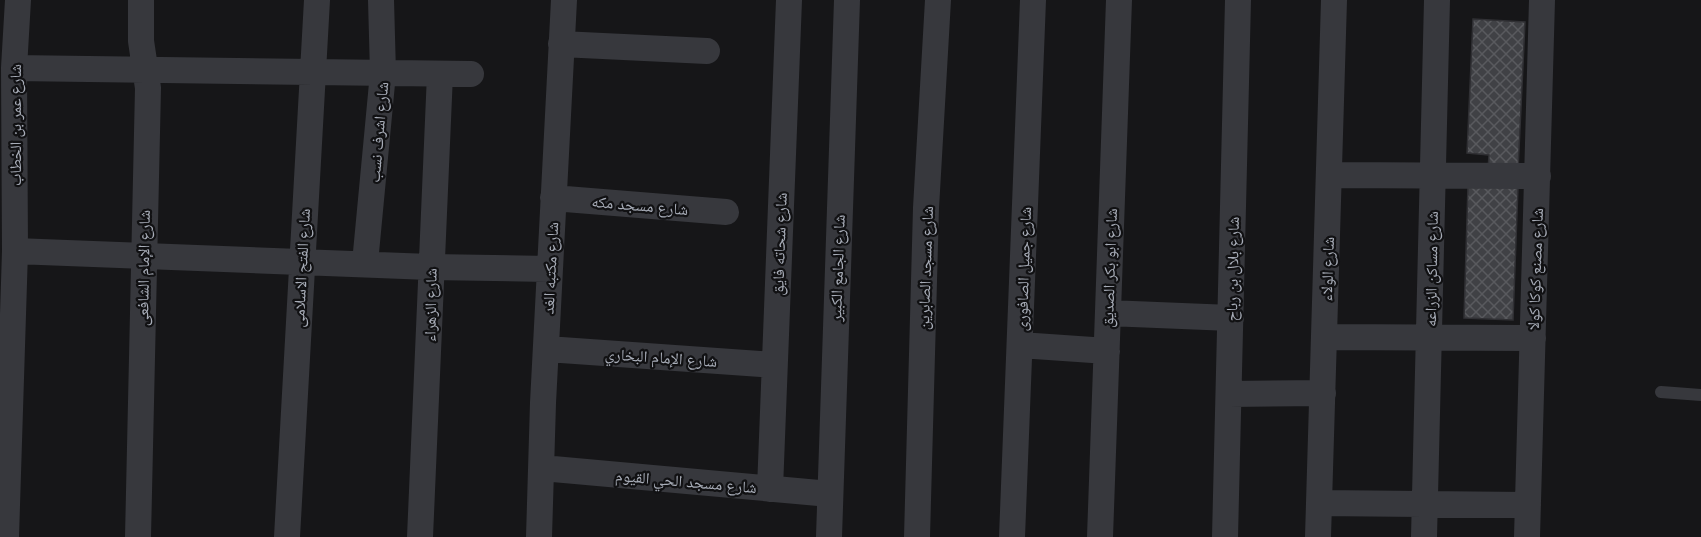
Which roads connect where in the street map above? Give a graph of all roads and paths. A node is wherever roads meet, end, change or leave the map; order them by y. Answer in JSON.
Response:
{"nodes":[{"id":1,"x":18,"y":0,"type":"edge"},
{"id":2,"x":141,"y":0,"type":"edge"},
{"id":3,"x":316,"y":0,"type":"edge"},
{"id":4,"x":381,"y":0,"type":"edge"},
{"id":5,"x":564,"y":0,"type":"edge"},
{"id":6,"x":789,"y":0,"type":"edge"},
{"id":7,"x":847,"y":0,"type":"edge"},
{"id":8,"x":938,"y":0,"type":"edge"},
{"id":9,"x":1033,"y":0,"type":"edge"},
{"id":10,"x":1119,"y":0,"type":"edge"},
{"id":11,"x":1238,"y":0,"type":"edge"},
{"id":12,"x":1334,"y":0,"type":"edge"},
{"id":13,"x":1437,"y":0,"type":"edge"},
{"id":14,"x":1542,"y":0,"type":"edge"},
{"id":15,"x":561,"y":44,"type":"junction"},
{"id":16,"x":707,"y":51,"type":"dead end"},
{"id":17,"x":14,"y":68,"type":"junction"},
{"id":18,"x":144,"y":70,"type":"junction"},
{"id":19,"x":312,"y":72,"type":"junction"},
{"id":20,"x":383,"y":73,"type":"junction"},
{"id":21,"x":440,"y":74,"type":"junction"},
{"id":22,"x":471,"y":74,"type":"dead end"},
{"id":23,"x":1330,"y":175,"type":"junction"},
{"id":24,"x":1433,"y":175,"type":"junction"},
{"id":25,"x":1538,"y":176,"type":"junction"},
{"id":26,"x":554,"y":198,"type":"junction"},
{"id":27,"x":726,"y":212,"type":"dead end"},
{"id":28,"x":15,"y":251,"type":"junction"},
{"id":29,"x":143,"y":256,"type":"junction"},
{"id":30,"x":301,"y":262,"type":"junction"},
{"id":31,"x":366,"y":263,"type":"junction"},
{"id":32,"x":430,"y":267,"type":"junction"},
{"id":33,"x":549,"y":268,"type":"junction"},
{"id":34,"x":1108,"y":313,"type":"junction"},
{"id":35,"x":1231,"y":318,"type":"junction"},
{"id":36,"x":1324,"y":337,"type":"junction"},
{"id":37,"x":1429,"y":338,"type":"junction"},
{"id":38,"x":1533,"y":338,"type":"junction"},
{"id":39,"x":1020,"y":345,"type":"junction"},
{"id":40,"x":547,"y":349,"type":"junction"},
{"id":41,"x":1107,"y":351,"type":"junction"},
{"id":42,"x":774,"y":365,"type":"junction"},
{"id":43,"x":1660,"y":392,"type":"dead end"},
{"id":44,"x":1323,"y":393,"type":"junction"},
{"id":45,"x":1229,"y":394,"type":"junction"},
{"id":46,"x":1701,"y":395,"type":"edge"},
{"id":47,"x":542,"y":468,"type":"junction"},
{"id":48,"x":770,"y":489,"type":"junction"},
{"id":49,"x":830,"y":494,"type":"junction"},
{"id":50,"x":1319,"y":503,"type":"junction"},
{"id":51,"x":1425,"y":504,"type":"junction"},
{"id":52,"x":1528,"y":505,"type":"junction"},
{"id":53,"x":6,"y":537,"type":"edge"},
{"id":54,"x":138,"y":537,"type":"edge"},
{"id":55,"x":287,"y":537,"type":"edge"},
{"id":56,"x":420,"y":537,"type":"edge"},
{"id":57,"x":539,"y":537,"type":"edge"},
{"id":58,"x":829,"y":537,"type":"edge"},
{"id":59,"x":917,"y":537,"type":"edge"},
{"id":60,"x":1012,"y":537,"type":"edge"},
{"id":61,"x":1100,"y":537,"type":"edge"},
{"id":62,"x":1225,"y":537,"type":"edge"},
{"id":63,"x":1318,"y":537,"type":"edge"},
{"id":64,"x":1424,"y":537,"type":"edge"},
{"id":65,"x":1527,"y":537,"type":"edge"}],
"edges":[{"from":1,"to":17,"type":"street","name":"شارع عمر بن الخطاب"},
{"from":2,"to":18,"type":"street","name":"شارع الإمام الشافعى"},
{"from":3,"to":19,"type":"street","name":"شارع الفتح الاسلامى"},
{"from":4,"to":20,"type":"street","name":"شارع اشرف نسب"},
{"from":5,"to":15,"type":"street","name":"شارع مكتبه الغد"},
{"from":6,"to":42,"type":"street","name":"شارع شحاته فايق"},
{"from":7,"to":49,"type":"street","name":"شارع الجامع الكبير"},
{"from":8,"to":59,"type":"street","name":"شارع مسجد الصابرين"},
{"from":9,"to":39,"type":"street","name":"شارع جميل الصافورى"},
{"from":10,"to":34,"type":"street","name":"شارع ابو بكر الصديق"},
{"from":11,"to":35,"type":"street","name":"شارع بلال بن رباح"},
{"from":12,"to":23,"type":"street","name":"شارع الولاء"},
{"from":13,"to":24,"type":"street","name":"شارع مساكن الزراعه"},
{"from":14,"to":25,"type":"street","name":"شارع مصنع كوكا كولا"},
{"from":15,"to":16,"type":"street"},
{"from":15,"to":26,"type":"street","name":"شارع مكتبه الغد"},
{"from":17,"to":18,"type":"street"},
{"from":17,"to":28,"type":"street","name":"شارع عمر بن الخطاب"},
{"from":18,"to":19,"type":"street"},
{"from":18,"to":29,"type":"street","name":"شارع الإمام الشافعى"},
{"from":19,"to":20,"type":"street"},
{"from":19,"to":30,"type":"street","name":"شارع الفتح الاسلامى"},
{"from":20,"to":21,"type":"street"},
{"from":20,"to":31,"type":"street","name":"شارع اشرف نسب"},
{"from":21,"to":22,"type":"street"},
{"from":21,"to":32,"type":"street","name":"شارع الزهراء"},
{"from":23,"to":24,"type":"street"},
{"from":23,"to":36,"type":"street","name":"شارع الولاء"},
{"from":24,"to":25,"type":"street"},
{"from":24,"to":37,"type":"street","name":"شارع مساكن الزراعه"},
{"from":25,"to":38,"type":"street","name":"شارع مصنع كوكا كولا"},
{"from":26,"to":27,"type":"street","name":"شارع مسجد مكه"},
{"from":26,"to":33,"type":"street","name":"شارع مكتبه الغد"},
{"from":28,"to":29,"type":"street"},
{"from":28,"to":53,"type":"street","name":"شارع عمر بن الخطاب"},
{"from":29,"to":30,"type":"street"},
{"from":29,"to":54,"type":"street","name":"شارع الإمام الشافعى"},
{"from":30,"to":31,"type":"street"},
{"from":30,"to":55,"type":"street","name":"شارع الفتح الاسلامى"},
{"from":31,"to":32,"type":"street"},
{"from":32,"to":33,"type":"street"},
{"from":32,"to":56,"type":"street","name":"شارع الزهراء"},
{"from":33,"to":40,"type":"street","name":"شارع مكتبه الغد"},
{"from":34,"to":35,"type":"street"},
{"from":34,"to":41,"type":"street","name":"شارع ابو بكر الصديق"},
{"from":35,"to":45,"type":"street","name":"شارع بلال بن رباح"},
{"from":36,"to":37,"type":"street"},
{"from":36,"to":44,"type":"street","name":"شارع الولاء"},
{"from":37,"to":38,"type":"street"},
{"from":37,"to":51,"type":"street","name":"شارع مساكن الزراعه"},
{"from":38,"to":52,"type":"street","name":"شارع مصنع كوكا كولا"},
{"from":39,"to":41,"type":"street"},
{"from":39,"to":60,"type":"street","name":"شارع جميل الصافورى"},
{"from":40,"to":42,"type":"street","name":"شارع الإمام البخاري"},
{"from":40,"to":47,"type":"street","name":"شارع مكتبه الغد"},
{"from":41,"to":61,"type":"street","name":"شارع ابو بكر الصديق"},
{"from":42,"to":48,"type":"street","name":"شارع شحاته فايق"},
{"from":43,"to":46,"type":"lane"},
{"from":44,"to":45,"type":"street"},
{"from":44,"to":50,"type":"street","name":"شارع الولاء"},
{"from":45,"to":62,"type":"street","name":"شارع بلال بن رباح"},
{"from":47,"to":48,"type":"street","name":"شارع مسجد الحي القيوم"},
{"from":47,"to":57,"type":"street","name":"شارع مكتبه الغد"},
{"from":48,"to":49,"type":"street","name":"شارع مسجد الحي القيوم"},
{"from":49,"to":58,"type":"street","name":"شارع الجامع الكبير"},
{"from":50,"to":51,"type":"street"},
{"from":50,"to":63,"type":"street","name":"شارع الولاء"},
{"from":51,"to":52,"type":"street"},
{"from":51,"to":64,"type":"street","name":"شارع مساكن الزراعه"},
{"from":52,"to":65,"type":"street","name":"شارع مصنع كوكا كولا"}]}
